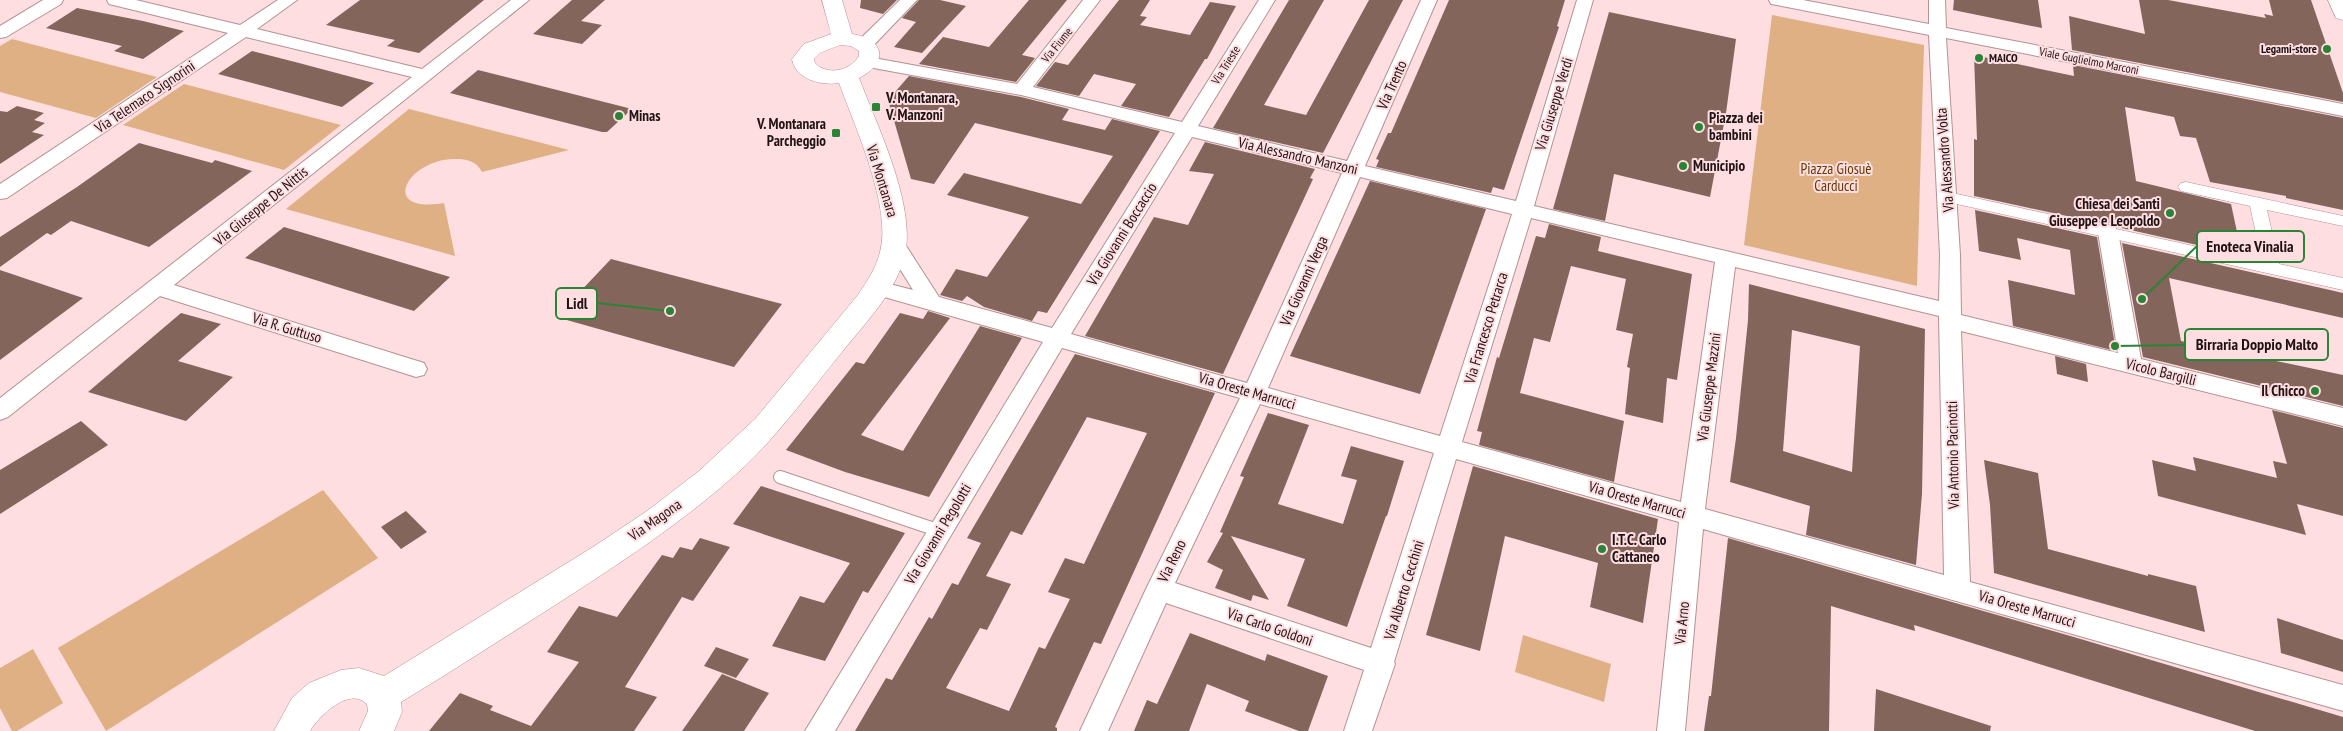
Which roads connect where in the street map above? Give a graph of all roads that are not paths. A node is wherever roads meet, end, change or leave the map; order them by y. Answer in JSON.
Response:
{"nodes":[{"id":1,"x":55,"y":0,"type":"edge"},
{"id":2,"x":115,"y":0,"type":"edge"},
{"id":3,"x":177,"y":0,"type":"edge"},
{"id":4,"x":289,"y":0,"type":"edge"},
{"id":5,"x":521,"y":0,"type":"edge"},
{"id":6,"x":832,"y":0,"type":"edge"},
{"id":7,"x":909,"y":0,"type":"edge"},
{"id":8,"x":1092,"y":0,"type":"edge"},
{"id":9,"x":1267,"y":0,"type":"edge"},
{"id":10,"x":1429,"y":0,"type":"edge"},
{"id":11,"x":1585,"y":0,"type":"edge"},
{"id":12,"x":1777,"y":0,"type":"edge"},
{"id":13,"x":1937,"y":0,"type":"edge"},
{"id":14,"x":2338,"y":0,"type":"edge"},
{"id":15,"x":160,"y":11,"type":"junction"},
{"id":16,"x":2343,"y":14,"type":"edge"},
{"id":17,"x":243,"y":31,"type":"junction"},
{"id":18,"x":1938,"y":32,"type":"junction"},
{"id":19,"x":0,"y":33,"type":"edge"},
{"id":20,"x":841,"y":38,"type":"junction"},
{"id":21,"x":866,"y":53,"type":"junction"},
{"id":22,"x":425,"y":75,"type":"junction"},
{"id":23,"x":847,"y":75,"type":"junction"},
{"id":24,"x":1021,"y":90,"type":"junction"},
{"id":25,"x":2343,"y":110,"type":"edge"},
{"id":26,"x":1186,"y":129,"type":"junction"},
{"id":27,"x":1354,"y":170,"type":"junction"},
{"id":28,"x":2186,"y":187,"type":"dead end"},
{"id":29,"x":0,"y":193,"type":"edge"},
{"id":30,"x":1948,"y":198,"type":"junction"},
{"id":31,"x":2257,"y":202,"type":"junction"},
{"id":32,"x":1523,"y":208,"type":"junction"},
{"id":33,"x":2343,"y":221,"type":"edge"},
{"id":34,"x":2108,"y":232,"type":"junction"},
{"id":35,"x":894,"y":244,"type":"junction"},
{"id":36,"x":1726,"y":258,"type":"junction"},
{"id":37,"x":2272,"y":268,"type":"junction"},
{"id":38,"x":2343,"y":284,"type":"edge"},
{"id":39,"x":158,"y":288,"type":"junction"},
{"id":40,"x":878,"y":288,"type":"junction"},
{"id":41,"x":931,"y":302,"type":"junction"},
{"id":42,"x":1949,"y":316,"type":"junction"},
{"id":43,"x":1057,"y":338,"type":"junction"},
{"id":44,"x":2131,"y":365,"type":"junction"},
{"id":45,"x":416,"y":369,"type":"dead end"},
{"id":46,"x":1254,"y":393,"type":"junction"},
{"id":47,"x":0,"y":411,"type":"edge"},
{"id":48,"x":2343,"y":417,"type":"edge"},
{"id":49,"x":1449,"y":448,"type":"junction"},
{"id":50,"x":780,"y":477,"type":"dead end"},
{"id":51,"x":1692,"y":516,"type":"junction"},
{"id":52,"x":940,"y":531,"type":"junction"},
{"id":53,"x":1159,"y":589,"type":"junction"},
{"id":54,"x":1956,"y":590,"type":"junction"},
{"id":55,"x":1381,"y":664,"type":"junction"},
{"id":56,"x":382,"y":695,"type":"junction"},
{"id":57,"x":2343,"y":698,"type":"edge"},
{"id":58,"x":291,"y":731,"type":"edge"},
{"id":59,"x":376,"y":731,"type":"edge"},
{"id":60,"x":819,"y":731,"type":"edge"},
{"id":61,"x":1094,"y":731,"type":"edge"},
{"id":62,"x":1358,"y":731,"type":"edge"},
{"id":63,"x":1671,"y":731,"type":"edge"}],
"edges":[{"from":1,"to":19,"type":"street"},
{"from":2,"to":15,"type":"street"},
{"from":3,"to":15,"type":"street"},
{"from":4,"to":17,"type":"street","name":"Via Telemaco Signorini"},
{"from":5,"to":22,"type":"street","name":"Via Giuseppe De Nittis"},
{"from":6,"to":20,"type":"main road"},
{"from":7,"to":21,"type":"street"},
{"from":8,"to":24,"type":"street","name":"Via Fiume"},
{"from":9,"to":26,"type":"street","name":"Via Trieste"},
{"from":10,"to":27,"type":"street","name":"Via Trento"},
{"from":11,"to":32,"type":"street","name":"Via Giuseppe Verdi"},
{"from":12,"to":18,"type":"street","name":"Viale Guglielmo Marconi"},
{"from":13,"to":18,"type":"street","name":"Via Alessandro Volta"},
{"from":14,"to":16,"type":"main road"},
{"from":15,"to":17,"type":"street"},
{"from":17,"to":22,"type":"street"},
{"from":17,"to":29,"type":"street","name":"Via Telemaco Signorini"},
{"from":18,"to":25,"type":"street","name":"Viale Guglielmo Marconi"},
{"from":18,"to":30,"type":"street","name":"Via Alessandro Volta"},
{"from":20,"to":21,"type":"main road"},
{"from":20,"to":23,"type":"main road"},
{"from":21,"to":23,"type":"main road"},
{"from":21,"to":24,"type":"street","name":"Via Alessandro Manzoni"},
{"from":22,"to":39,"type":"street","name":"Via Giuseppe De Nittis"},
{"from":23,"to":35,"type":"main road","name":"Via Montanara"},
{"from":24,"to":26,"type":"street","name":"Via Alessandro Manzoni"},
{"from":26,"to":27,"type":"street","name":"Via Alessandro Manzoni"},
{"from":26,"to":43,"type":"street","name":"Via Giovanni Boccaccio"},
{"from":27,"to":32,"type":"street","name":"Via Alessandro Manzoni"},
{"from":27,"to":46,"type":"street","name":"Via Giovanni Verga"},
{"from":28,"to":31,"type":"street"},
{"from":30,"to":34,"type":"street"},
{"from":30,"to":42,"type":"street","name":"Via Alessandro Volta"},
{"from":31,"to":33,"type":"street"},
{"from":31,"to":37,"type":"street"},
{"from":32,"to":36,"type":"street","name":"Via Alessandro Manzoni"},
{"from":32,"to":49,"type":"street","name":"Via Francesco Petrarca"},
{"from":34,"to":37,"type":"street"},
{"from":34,"to":44,"type":"street"},
{"from":35,"to":40,"type":"main road","name":"Via Montanara"},
{"from":35,"to":41,"type":"street"},
{"from":36,"to":42,"type":"street"},
{"from":36,"to":51,"type":"street","name":"Via Giuseppe Mazzini"},
{"from":37,"to":38,"type":"street"},
{"from":39,"to":45,"type":"street","name":"Via R. Guttuso"},
{"from":39,"to":47,"type":"street","name":"Via Giuseppe De Nittis"},
{"from":40,"to":41,"type":"street","name":"Via Oreste Marrucci"},
{"from":40,"to":56,"type":"main road","name":"Via Magona"},
{"from":41,"to":43,"type":"street","name":"Via Oreste Marrucci"},
{"from":42,"to":44,"type":"street","name":"Vicolo Bargilli"},
{"from":42,"to":54,"type":"street","name":"Via Antonio Pacinotti"},
{"from":43,"to":46,"type":"street","name":"Via Oreste Marrucci"},
{"from":43,"to":52,"type":"street","name":"Via Giovanni Pegolotti"},
{"from":44,"to":48,"type":"street","name":"Vicolo Bargilli"},
{"from":46,"to":49,"type":"street","name":"Via Oreste Marrucci"},
{"from":46,"to":53,"type":"street","name":"Via Reno"},
{"from":49,"to":51,"type":"street","name":"Via Oreste Marrucci"},
{"from":49,"to":55,"type":"street","name":"Via Alberto Cecchini"},
{"from":50,"to":52,"type":"lane"},
{"from":51,"to":54,"type":"street","name":"Via Oreste Marrucci"},
{"from":51,"to":63,"type":"street","name":"Via Arno"},
{"from":52,"to":60,"type":"street","name":"Via Giovanni Pegolotti"},
{"from":53,"to":55,"type":"street","name":"Via Carlo Goldoni"},
{"from":53,"to":61,"type":"street","name":"Via Reno"},
{"from":54,"to":57,"type":"street","name":"Via Oreste Marrucci"},
{"from":55,"to":62,"type":"street","name":"Via Alberto Cecchini"},
{"from":56,"to":58,"type":"main road"},
{"from":56,"to":59,"type":"main road"}]}
